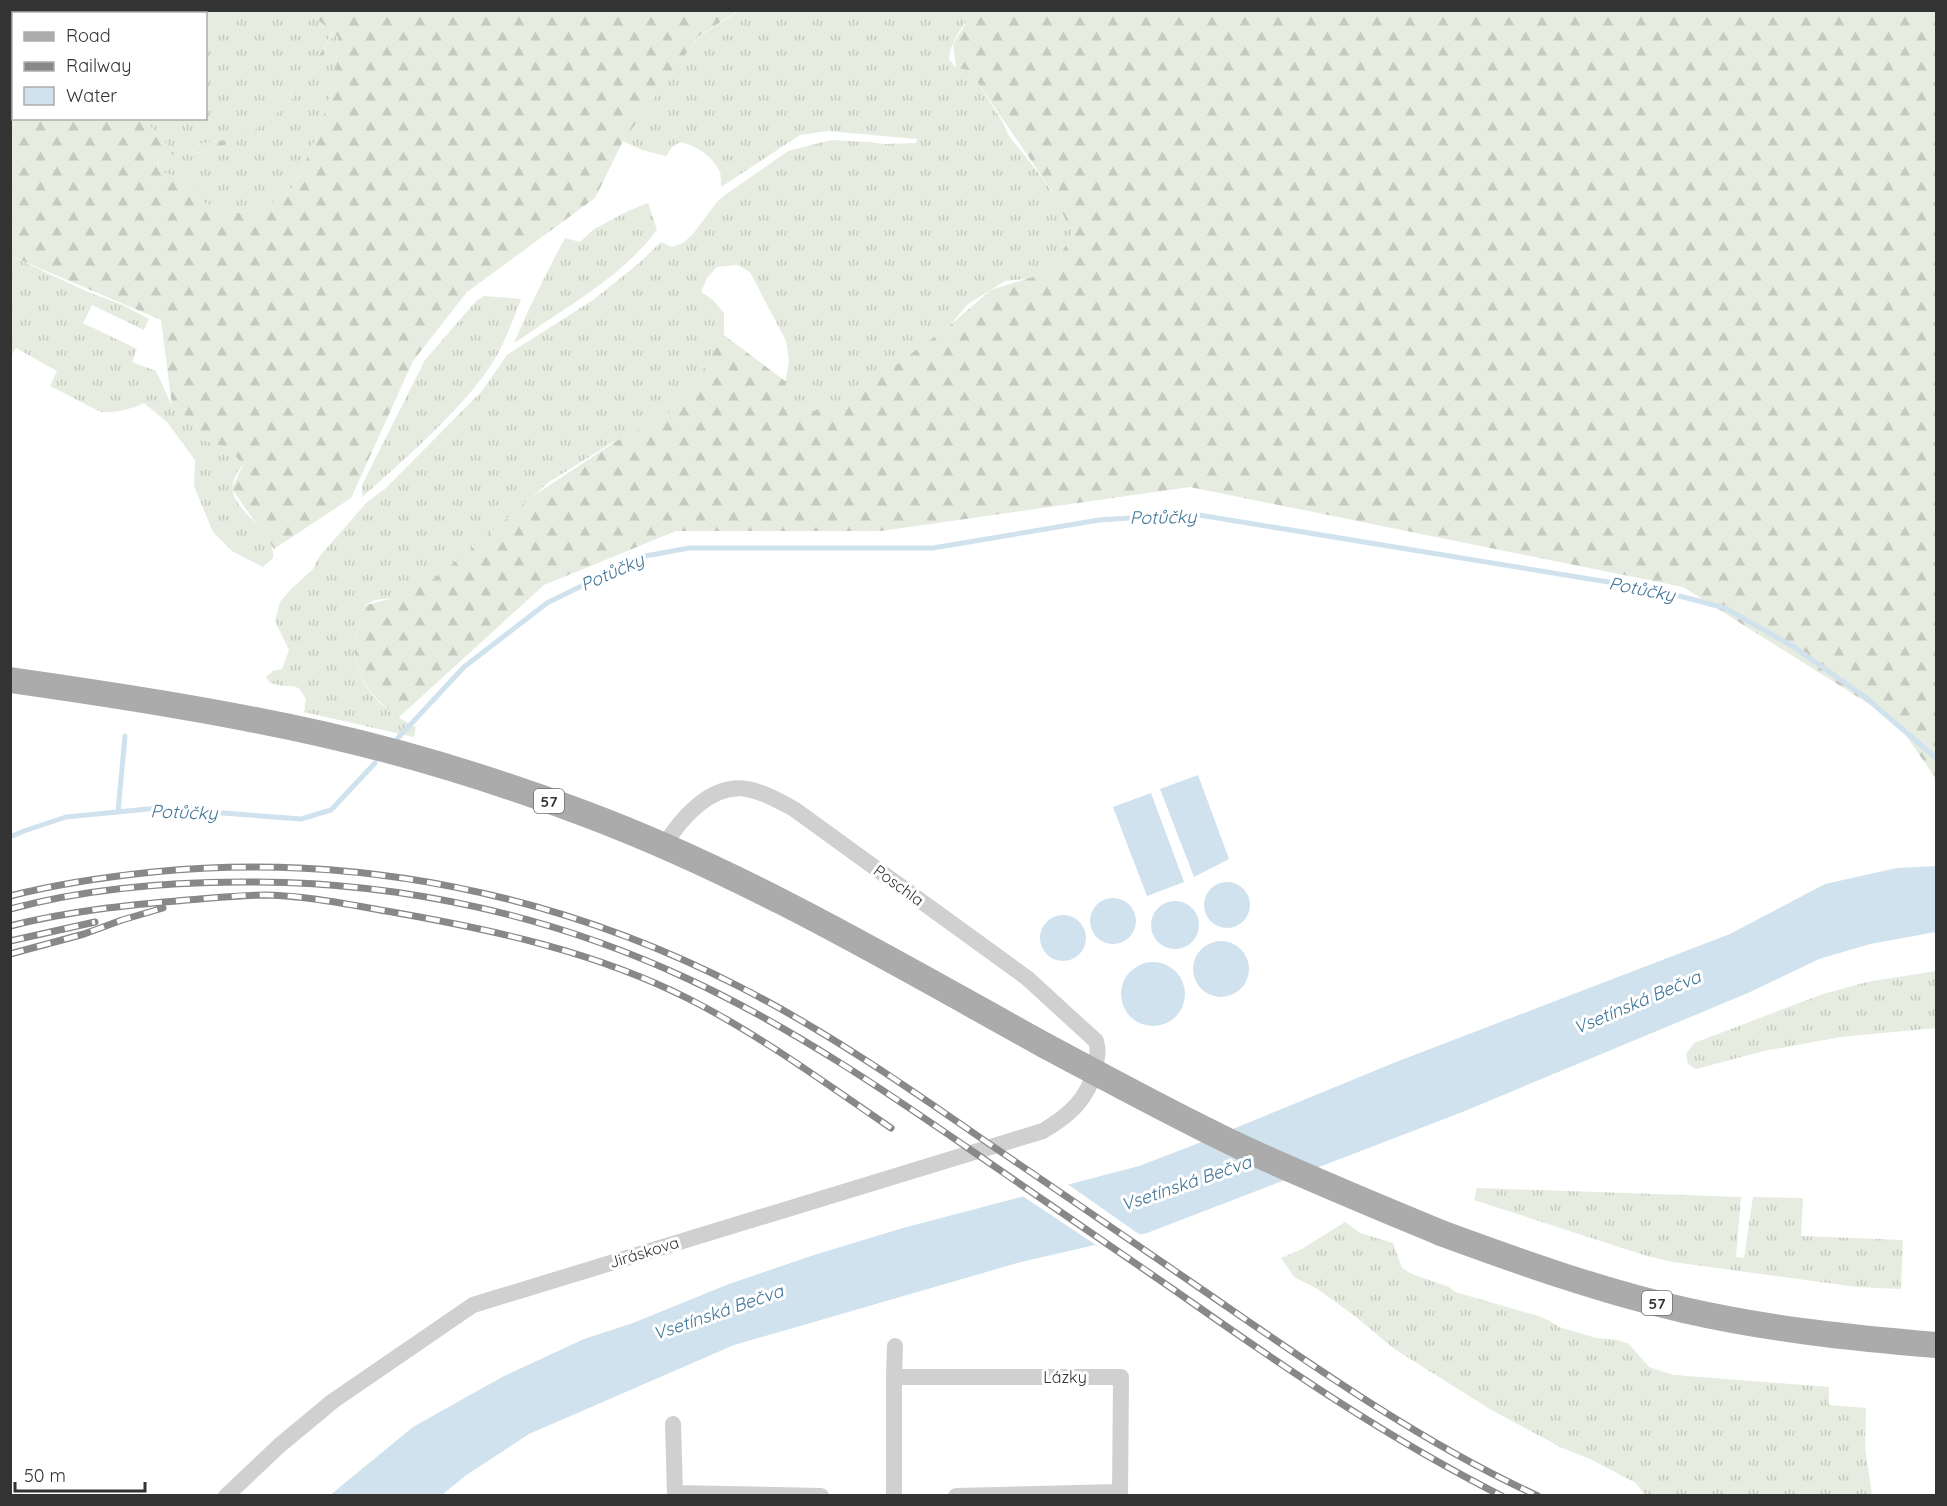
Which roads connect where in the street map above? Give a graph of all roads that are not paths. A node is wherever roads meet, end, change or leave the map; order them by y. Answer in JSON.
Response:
{"nodes":[{"id":1,"x":10,"y":680,"type":"edge"},
{"id":2,"x":664,"y":846,"type":"junction"},
{"id":3,"x":1093,"y":1077,"type":"joint"},
{"id":4,"x":1936,"y":1345,"type":"edge"},
{"id":5,"x":895,"y":1346,"type":"dead end"},
{"id":6,"x":894,"y":1377,"type":"junction"},
{"id":7,"x":674,"y":1424,"type":"dead end"},
{"id":8,"x":675,"y":1494,"type":"edge"},
{"id":9,"x":1120,"y":1494,"type":"edge"},
{"id":10,"x":226,"y":1496,"type":"edge"},
{"id":11,"x":821,"y":1496,"type":"edge"},
{"id":12,"x":894,"y":1496,"type":"edge"},
{"id":13,"x":956,"y":1496,"type":"edge"}],
"edges":[{"from":1,"to":2,"type":"main road","number":"57"},
{"from":2,"to":3,"type":"street","name":"Poschla"},
{"from":2,"to":4,"type":"main road","number":"57","bridge":true},
{"from":3,"to":10,"type":"street","name":"Jiráskova"},
{"from":5,"to":6,"type":"street"},
{"from":6,"to":9,"type":"street","name":"Lázky"},
{"from":6,"to":12,"type":"street"},
{"from":7,"to":8,"type":"street"},
{"from":8,"to":11,"type":"street"},
{"from":9,"to":13,"type":"street","name":"Lázky"}]}
